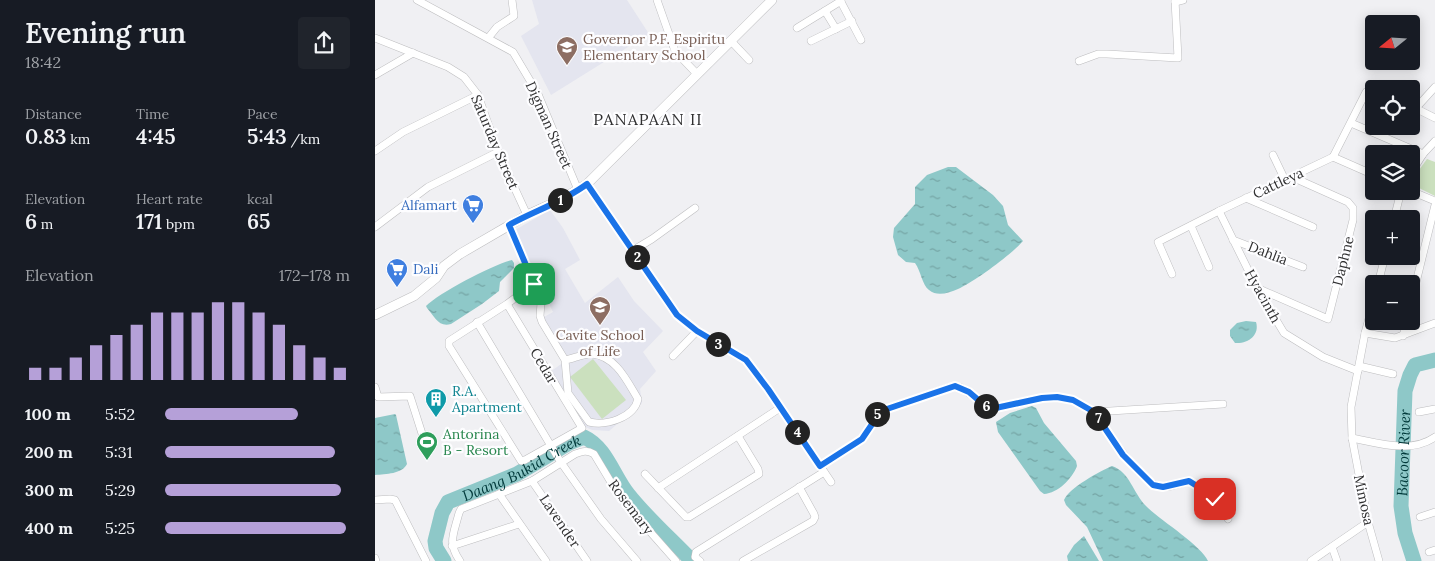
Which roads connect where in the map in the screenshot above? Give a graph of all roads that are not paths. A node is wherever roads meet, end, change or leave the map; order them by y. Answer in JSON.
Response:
{"nodes":[{"id":1,"x":417,"y":0,"type":"edge"},
{"id":2,"x":434,"y":0,"type":"edge"},
{"id":3,"x":512,"y":0,"type":"edge"},
{"id":4,"x":657,"y":0,"type":"edge"},
{"id":5,"x":772,"y":0,"type":"edge"},
{"id":6,"x":840,"y":0,"type":"edge"},
{"id":7,"x":1183,"y":0,"type":"edge"},
{"id":8,"x":1175,"y":1,"type":"edge"},
{"id":9,"x":427,"y":6,"type":"junction"},
{"id":10,"x":825,"y":11,"type":"junction"},
{"id":11,"x":852,"y":21,"type":"junction"},
{"id":12,"x":797,"y":28,"type":"dead end"},
{"id":13,"x":836,"y":29,"type":"junction"},
{"id":14,"x":375,"y":38,"type":"edge"},
{"id":15,"x":489,"y":38,"type":"junction"},
{"id":16,"x":861,"y":40,"type":"dead end"},
{"id":17,"x":731,"y":41,"type":"junction"},
{"id":18,"x":811,"y":41,"type":"dead end"},
{"id":19,"x":413,"y":53,"type":"junction"},
{"id":20,"x":749,"y":60,"type":"dead end"},
{"id":21,"x":1079,"y":61,"type":"dead end"},
{"id":22,"x":697,"y":74,"type":"junction"},
{"id":23,"x":375,"y":75,"type":"edge"},
{"id":24,"x":1435,"y":87,"type":"edge"},
{"id":25,"x":478,"y":95,"type":"junction"},
{"id":26,"x":1365,"y":101,"type":"edge"},
{"id":27,"x":1420,"y":101,"type":"edge"},
{"id":28,"x":1420,"y":110,"type":"edge"},
{"id":29,"x":1435,"y":118,"type":"edge"},
{"id":30,"x":1351,"y":123,"type":"junction"},
{"id":31,"x":1435,"y":140,"type":"edge"},
{"id":32,"x":375,"y":151,"type":"edge"},
{"id":33,"x":498,"y":152,"type":"junction"},
{"id":34,"x":1423,"y":154,"type":"junction"},
{"id":35,"x":1273,"y":155,"type":"dead end"},
{"id":36,"x":1333,"y":157,"type":"junction"},
{"id":37,"x":1420,"y":159,"type":"edge"},
{"id":38,"x":1365,"y":171,"type":"edge"},
{"id":39,"x":1288,"y":179,"type":"junction"},
{"id":40,"x":587,"y":184,"type":"junction"},
{"id":41,"x":578,"y":190,"type":"junction"},
{"id":42,"x":1420,"y":195,"type":"edge"},
{"id":43,"x":1246,"y":198,"type":"junction"},
{"id":44,"x":1435,"y":201,"type":"edge"},
{"id":45,"x":1435,"y":205,"type":"edge"},
{"id":46,"x":695,"y":208,"type":"dead end"},
{"id":47,"x":1219,"y":211,"type":"junction"},
{"id":48,"x":527,"y":215,"type":"junction"},
{"id":49,"x":509,"y":225,"type":"junction"},
{"id":50,"x":1191,"y":226,"type":"junction"},
{"id":51,"x":375,"y":227,"type":"edge"},
{"id":52,"x":1313,"y":227,"type":"dead end"},
{"id":53,"x":1233,"y":240,"type":"junction"},
{"id":54,"x":633,"y":251,"type":"junction"},
{"id":55,"x":1209,"y":267,"type":"dead end"},
{"id":56,"x":1303,"y":267,"type":"dead end"},
{"id":57,"x":1172,"y":274,"type":"dead end"},
{"id":58,"x":1418,"y":275,"type":"edge"},
{"id":59,"x":534,"y":284,"type":"junction"},
{"id":60,"x":1257,"y":288,"type":"junction"},
{"id":61,"x":507,"y":304,"type":"junction"},
{"id":62,"x":375,"y":315,"type":"edge"},
{"id":63,"x":477,"y":322,"type":"junction"},
{"id":64,"x":1435,"y":324,"type":"edge"},
{"id":65,"x":1366,"y":330,"type":"edge"},
{"id":66,"x":1405,"y":330,"type":"edge"},
{"id":67,"x":697,"y":331,"type":"junction"},
{"id":68,"x":1365,"y":333,"type":"junction"},
{"id":69,"x":1403,"y":336,"type":"junction"},
{"id":70,"x":673,"y":356,"type":"dead end"},
{"id":71,"x":565,"y":360,"type":"junction"},
{"id":72,"x":1358,"y":368,"type":"junction"},
{"id":73,"x":1393,"y":374,"type":"dead end"},
{"id":74,"x":375,"y":387,"type":"edge"},
{"id":75,"x":1223,"y":404,"type":"dead end"},
{"id":76,"x":780,"y":408,"type":"junction"},
{"id":77,"x":1435,"y":409,"type":"edge"},
{"id":78,"x":1094,"y":412,"type":"junction"},
{"id":79,"x":1419,"y":412,"type":"dead end"},
{"id":80,"x":738,"y":436,"type":"junction"},
{"id":81,"x":1352,"y":438,"type":"junction"},
{"id":82,"x":1434,"y":441,"type":"edge"},
{"id":83,"x":425,"y":443,"type":"dead end"},
{"id":84,"x":551,"y":448,"type":"junction"},
{"id":85,"x":561,"y":462,"type":"junction"},
{"id":86,"x":822,"y":469,"type":"junction"},
{"id":87,"x":645,"y":474,"type":"dead end"},
{"id":88,"x":532,"y":481,"type":"junction"},
{"id":89,"x":831,"y":482,"type":"dead end"},
{"id":90,"x":799,"y":487,"type":"junction"},
{"id":91,"x":658,"y":488,"type":"junction"},
{"id":92,"x":499,"y":494,"type":"junction"},
{"id":93,"x":375,"y":500,"type":"edge"},
{"id":94,"x":1435,"y":512,"type":"edge"},
{"id":95,"x":1420,"y":517,"type":"dead end"},
{"id":96,"x":1227,"y":519,"type":"dead end"},
{"id":97,"x":1368,"y":522,"type":"junction"},
{"id":98,"x":519,"y":524,"type":"junction"},
{"id":99,"x":452,"y":546,"type":"junction"},
{"id":100,"x":1332,"y":547,"type":"junction"},
{"id":101,"x":426,"y":561,"type":"edge"},
{"id":102,"x":460,"y":561,"type":"edge"},
{"id":103,"x":547,"y":561,"type":"edge"},
{"id":104,"x":587,"y":561,"type":"edge"},
{"id":105,"x":637,"y":561,"type":"edge"},
{"id":106,"x":676,"y":561,"type":"edge"},
{"id":107,"x":700,"y":561,"type":"edge"},
{"id":108,"x":743,"y":561,"type":"edge"},
{"id":109,"x":1311,"y":561,"type":"edge"},
{"id":110,"x":1337,"y":561,"type":"edge"},
{"id":111,"x":1379,"y":561,"type":"edge"}],
"edges":[{"from":1,"to":9,"type":"street","name":"Digman Street"},
{"from":2,"to":9,"type":"street"},
{"from":3,"to":15,"type":"street"},
{"from":4,"to":22,"type":"street"},
{"from":5,"to":17,"type":"street"},
{"from":6,"to":10,"type":"street"},
{"from":6,"to":11,"type":"street"},
{"from":7,"to":8,"type":"street"},
{"from":8,"to":21,"type":"street"},
{"from":9,"to":15,"type":"street","name":"Digman Street"},
{"from":10,"to":12,"type":"street"},
{"from":10,"to":13,"type":"street"},
{"from":11,"to":13,"type":"street"},
{"from":11,"to":16,"type":"street"},
{"from":13,"to":18,"type":"street"},
{"from":14,"to":19,"type":"street","name":"Saturday Street"},
{"from":15,"to":41,"type":"street","name":"Digman Street"},
{"from":17,"to":20,"type":"street"},
{"from":17,"to":22,"type":"street"},
{"from":19,"to":23,"type":"street"},
{"from":19,"to":25,"type":"street","name":"Saturday Street"},
{"from":22,"to":40,"type":"street"},
{"from":24,"to":27,"type":"street"},
{"from":25,"to":32,"type":"street"},
{"from":25,"to":33,"type":"street","name":"Saturday Street"},
{"from":26,"to":30,"type":"street"},
{"from":28,"to":29,"type":"street"},
{"from":30,"to":34,"type":"street"},
{"from":30,"to":36,"type":"street"},
{"from":31,"to":34,"type":"street"},
{"from":33,"to":48,"type":"street","name":"Saturday Street"},
{"from":33,"to":51,"type":"street"},
{"from":34,"to":37,"type":"street"},
{"from":35,"to":39,"type":"street"},
{"from":36,"to":38,"type":"street"},
{"from":36,"to":39,"type":"street","name":"Cattleya"},
{"from":39,"to":43,"type":"street","name":"Cattleya"},
{"from":39,"to":60,"type":"street","name":"Daphne"},
{"from":40,"to":41,"type":"street"},
{"from":40,"to":54,"type":"street"},
{"from":41,"to":48,"type":"street"},
{"from":42,"to":44,"type":"street"},
{"from":43,"to":47,"type":"street","name":"Cattleya"},
{"from":43,"to":52,"type":"street"},
{"from":45,"to":58,"type":"street"},
{"from":46,"to":54,"type":"street"},
{"from":47,"to":50,"type":"street","name":"Cattleya"},
{"from":47,"to":53,"type":"street","name":"Hyacinth"},
{"from":48,"to":49,"type":"street"},
{"from":49,"to":59,"type":"street"},
{"from":49,"to":62,"type":"street"},
{"from":50,"to":55,"type":"street"},
{"from":50,"to":57,"type":"street","name":"Cattleya"},
{"from":53,"to":56,"type":"street","name":"Dahlia"},
{"from":53,"to":60,"type":"street","name":"Hyacinth"},
{"from":54,"to":67,"type":"street"},
{"from":59,"to":61,"type":"street"},
{"from":59,"to":71,"type":"street"},
{"from":60,"to":72,"type":"street","name":"Hyacinth"},
{"from":61,"to":63,"type":"street"},
{"from":61,"to":84,"type":"street","name":"Cedar"},
{"from":63,"to":84,"type":"street"},
{"from":63,"to":84,"type":"street"},
{"from":64,"to":69,"type":"street"},
{"from":65,"to":68,"type":"street","name":"Mimosa"},
{"from":66,"to":69,"type":"street"},
{"from":67,"to":70,"type":"street"},
{"from":67,"to":76,"type":"street"},
{"from":68,"to":69,"type":"street"},
{"from":68,"to":72,"type":"street","name":"Mimosa"},
{"from":71,"to":71,"type":"street"},
{"from":72,"to":73,"type":"street","name":"Hyacinth"},
{"from":72,"to":81,"type":"street","name":"Mimosa"},
{"from":74,"to":83,"type":"street"},
{"from":75,"to":78,"type":"street"},
{"from":76,"to":80,"type":"street"},
{"from":76,"to":86,"type":"street"},
{"from":77,"to":79,"type":"street"},
{"from":78,"to":86,"type":"street"},
{"from":78,"to":96,"type":"street"},
{"from":80,"to":91,"type":"street"},
{"from":80,"to":91,"type":"street"},
{"from":81,"to":82,"type":"street"},
{"from":81,"to":97,"type":"street","name":"Mimosa"},
{"from":84,"to":85,"type":"street"},
{"from":85,"to":88,"type":"street"},
{"from":85,"to":105,"type":"street"},
{"from":85,"to":106,"type":"street","name":"Rosemary"},
{"from":86,"to":89,"type":"street"},
{"from":86,"to":90,"type":"street"},
{"from":87,"to":91,"type":"street"},
{"from":88,"to":92,"type":"street"},
{"from":88,"to":104,"type":"street","name":"Lavender"},
{"from":90,"to":107,"type":"street"},
{"from":90,"to":108,"type":"street"},
{"from":92,"to":98,"type":"street"},
{"from":92,"to":99,"type":"street"},
{"from":93,"to":101,"type":"street"},
{"from":94,"to":95,"type":"street"},
{"from":97,"to":100,"type":"street"},
{"from":97,"to":111,"type":"street","name":"Mimosa"},
{"from":98,"to":99,"type":"street"},
{"from":98,"to":103,"type":"street"},
{"from":99,"to":102,"type":"street"},
{"from":100,"to":109,"type":"street"},
{"from":100,"to":110,"type":"street"}]}
